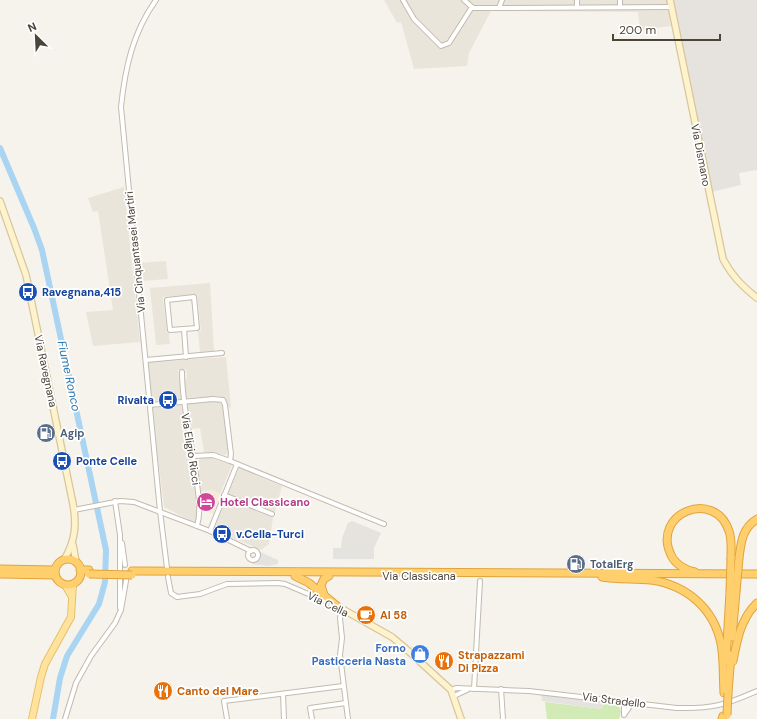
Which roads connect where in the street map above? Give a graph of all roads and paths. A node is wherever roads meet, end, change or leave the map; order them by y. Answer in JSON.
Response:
{"nodes":[{"id":1,"x":156,"y":0,"type":"edge"},
{"id":2,"x":403,"y":0,"type":"edge"},
{"id":3,"x":464,"y":0,"type":"edge"},
{"id":4,"x":502,"y":0,"type":"edge"},
{"id":5,"x":577,"y":0,"type":"edge"},
{"id":6,"x":620,"y":0,"type":"edge"},
{"id":7,"x":670,"y":0,"type":"edge"},
{"id":8,"x":672,"y":6,"type":"junction"},
{"id":9,"x":472,"y":7,"type":"junction"},
{"id":10,"x":578,"y":7,"type":"junction"},
{"id":11,"x":620,"y":7,"type":"junction"},
{"id":12,"x":499,"y":8,"type":"junction"},
{"id":13,"x":0,"y":201,"type":"edge"},
{"id":14,"x":757,"y":298,"type":"edge"},
{"id":15,"x":184,"y":329,"type":"junction"},
{"id":16,"x":222,"y":353,"type":"dead end"},
{"id":17,"x":186,"y":356,"type":"junction"},
{"id":18,"x":146,"y":360,"type":"junction"},
{"id":19,"x":182,"y":372,"type":"dead end"},
{"id":20,"x":184,"y":402,"type":"junction"},
{"id":21,"x":150,"y":405,"type":"junction"},
{"id":22,"x":194,"y":456,"type":"junction"},
{"id":23,"x":230,"y":460,"type":"junction"},
{"id":24,"x":237,"y":464,"type":"junction"},
{"id":25,"x":224,"y":495,"type":"junction"},
{"id":26,"x":114,"y":501,"type":"junction"},
{"id":27,"x":76,"y":509,"type":"junction"},
{"id":28,"x":160,"y":511,"type":"junction"},
{"id":29,"x":272,"y":514,"type":"dead end"},
{"id":30,"x":757,"y":519,"type":"edge"},
{"id":31,"x":384,"y":524,"type":"dead end"},
{"id":32,"x":197,"y":526,"type":"junction"},
{"id":33,"x":210,"y":531,"type":"junction"},
{"id":34,"x":120,"y":535,"type":"junction"},
{"id":35,"x":73,"y":545,"type":"junction"},
{"id":36,"x":252,"y":551,"type":"dead end"},
{"id":37,"x":64,"y":560,"type":"junction"},
{"id":38,"x":76,"y":562,"type":"junction"},
{"id":39,"x":125,"y":565,"type":"dead end"},
{"id":40,"x":167,"y":568,"type":"dead end"},
{"id":41,"x":0,"y":569,"type":"edge"},
{"id":42,"x":55,"y":572,"type":"junction"},
{"id":43,"x":80,"y":572,"type":"junction"},
{"id":44,"x":130,"y":573,"type":"junction"},
{"id":45,"x":0,"y":574,"type":"edge"},
{"id":46,"x":711,"y":574,"type":"junction"},
{"id":47,"x":756,"y":575,"type":"edge"},
{"id":48,"x":295,"y":576,"type":"junction"},
{"id":49,"x":329,"y":576,"type":"junction"},
{"id":50,"x":168,"y":577,"type":"dead end"},
{"id":51,"x":600,"y":577,"type":"junction"},
{"id":52,"x":480,"y":582,"type":"dead end"},
{"id":53,"x":73,"y":584,"type":"junction"},
{"id":54,"x":65,"y":585,"type":"junction"},
{"id":55,"x":733,"y":592,"type":"junction"},
{"id":56,"x":325,"y":597,"type":"junction"},
{"id":57,"x":72,"y":598,"type":"junction"},
{"id":58,"x":757,"y":603,"type":"edge"},
{"id":59,"x":339,"y":608,"type":"junction"},
{"id":60,"x":121,"y":610,"type":"junction"},
{"id":61,"x":343,"y":686,"type":"junction"},
{"id":62,"x":474,"y":689,"type":"junction"},
{"id":63,"x":501,"y":689,"type":"junction"},
{"id":64,"x":450,"y":690,"type":"junction"},
{"id":65,"x":467,"y":690,"type":"junction"},
{"id":66,"x":757,"y":691,"type":"edge"},
{"id":67,"x":726,"y":693,"type":"junction"},
{"id":68,"x":283,"y":694,"type":"junction"},
{"id":69,"x":454,"y":696,"type":"junction"},
{"id":70,"x":624,"y":702,"type":"junction"},
{"id":71,"x":632,"y":702,"type":"junction"},
{"id":72,"x":346,"y":703,"type":"junction"},
{"id":73,"x":623,"y":717,"type":"edge"},
{"id":74,"x":725,"y":717,"type":"edge"},
{"id":75,"x":32,"y":719,"type":"edge"},
{"id":76,"x":66,"y":719,"type":"edge"},
{"id":77,"x":227,"y":719,"type":"edge"},
{"id":78,"x":284,"y":719,"type":"edge"},
{"id":79,"x":312,"y":719,"type":"edge"},
{"id":80,"x":348,"y":719,"type":"edge"},
{"id":81,"x":461,"y":719,"type":"edge"},
{"id":82,"x":503,"y":719,"type":"edge"}],
"edges":[{"from":1,"to":18,"type":"street","name":"Via Cinquantasei Martiri"},
{"from":2,"to":9,"type":"street"},
{"from":3,"to":9,"type":"street"},
{"from":4,"to":12,"type":"street"},
{"from":5,"to":10,"type":"street"},
{"from":6,"to":11,"type":"street"},
{"from":7,"to":8,"type":"main road","name":"Via Dismano"},
{"from":8,"to":11,"type":"street"},
{"from":8,"to":14,"type":"main road","name":"Via Dismano"},
{"from":9,"to":12,"type":"street"},
{"from":10,"to":11,"type":"street"},
{"from":10,"to":12,"type":"street"},
{"from":13,"to":27,"type":"main road","name":"Via Ravegnana"},
{"from":15,"to":15,"type":"street"},
{"from":15,"to":17,"type":"street"},
{"from":16,"to":17,"type":"street"},
{"from":17,"to":18,"type":"street"},
{"from":18,"to":21,"type":"street","name":"Via Cinquantasei Martiri"},
{"from":19,"to":20,"type":"street","name":"Via Eligio Ricci"},
{"from":20,"to":21,"type":"street"},
{"from":20,"to":22,"type":"street","name":"Via Eligio Ricci"},
{"from":20,"to":23,"type":"street"},
{"from":21,"to":28,"type":"street","name":"Via Cinquantasei Martiri"},
{"from":22,"to":23,"type":"street"},
{"from":22,"to":32,"type":"street","name":"Via Eligio Ricci"},
{"from":23,"to":24,"type":"street"},
{"from":24,"to":25,"type":"street"},
{"from":24,"to":31,"type":"street"},
{"from":25,"to":29,"type":"street"},
{"from":25,"to":33,"type":"street"},
{"from":26,"to":27,"type":"street"},
{"from":26,"to":28,"type":"street"},
{"from":26,"to":34,"type":"street"},
{"from":27,"to":35,"type":"main road","name":"Via Ravegnana"},
{"from":28,"to":32,"type":"street"},
{"from":28,"to":40,"type":"street"},
{"from":30,"to":55,"type":"highway","bridge":true},
{"from":32,"to":33,"type":"street"},
{"from":33,"to":36,"type":"street"},
{"from":34,"to":39,"type":"street"},
{"from":34,"to":60,"type":"street"},
{"from":35,"to":37,"type":"main road","name":"Via Ravegnana"},
{"from":35,"to":38,"type":"main road","name":"Via Ravegnana"},
{"from":37,"to":38,"type":"highway"},
{"from":37,"to":42,"type":"highway"},
{"from":38,"to":43,"type":"highway"},
{"from":41,"to":42,"type":"highway"},
{"from":42,"to":45,"type":"highway"},
{"from":42,"to":54,"type":"highway"},
{"from":43,"to":44,"type":"highway","name":"Via Classicana"},
{"from":43,"to":53,"type":"highway"},
{"from":44,"to":46,"type":"highway","name":"Via Classicana"},
{"from":44,"to":48,"type":"highway","name":"Via Classicana"},
{"from":44,"to":60,"type":"street"},
{"from":46,"to":47,"type":"highway","name":"Via Classicana"},
{"from":46,"to":55,"type":"highway","bridge":true},
{"from":47,"to":51,"type":"highway","name":"Via Classicana"},
{"from":48,"to":49,"type":"highway","name":"Via Classicana"},
{"from":48,"to":56,"type":"highway"},
{"from":49,"to":51,"type":"highway","name":"Via Classicana"},
{"from":49,"to":56,"type":"highway"},
{"from":50,"to":59,"type":"street","name":"Via Cella"},
{"from":51,"to":67,"type":"highway"},
{"from":52,"to":62,"type":"street"},
{"from":53,"to":54,"type":"highway"},
{"from":53,"to":57,"type":"main road"},
{"from":54,"to":57,"type":"main road"},
{"from":55,"to":67,"type":"highway"},
{"from":56,"to":59,"type":"highway"},
{"from":57,"to":75,"type":"main road"},
{"from":58,"to":67,"type":"highway"},
{"from":59,"to":61,"type":"street"},
{"from":59,"to":64,"type":"main road","name":"Via Cella"},
{"from":60,"to":76,"type":"street"},
{"from":61,"to":68,"type":"street"},
{"from":61,"to":72,"type":"street"},
{"from":62,"to":63,"type":"street","name":"Via Stradello"},
{"from":62,"to":65,"type":"street","name":"Via Stradello"},
{"from":63,"to":70,"type":"street","name":"Via Stradello"},
{"from":63,"to":82,"type":"street"},
{"from":64,"to":65,"type":"street","name":"Via Stradello"},
{"from":64,"to":69,"type":"main road","name":"Via Cella"},
{"from":65,"to":69,"type":"street","name":"Via Stradello"},
{"from":66,"to":71,"type":"street","name":"Via Stradello"},
{"from":67,"to":74,"type":"highway","bridge":true},
{"from":68,"to":77,"type":"street"},
{"from":68,"to":78,"type":"street"},
{"from":69,"to":81,"type":"main road","name":"Via Cella"},
{"from":70,"to":71,"type":"street","name":"Via Stradello"},
{"from":70,"to":73,"type":"street"},
{"from":71,"to":73,"type":"street"},
{"from":72,"to":79,"type":"street"},
{"from":72,"to":80,"type":"street"}]}
